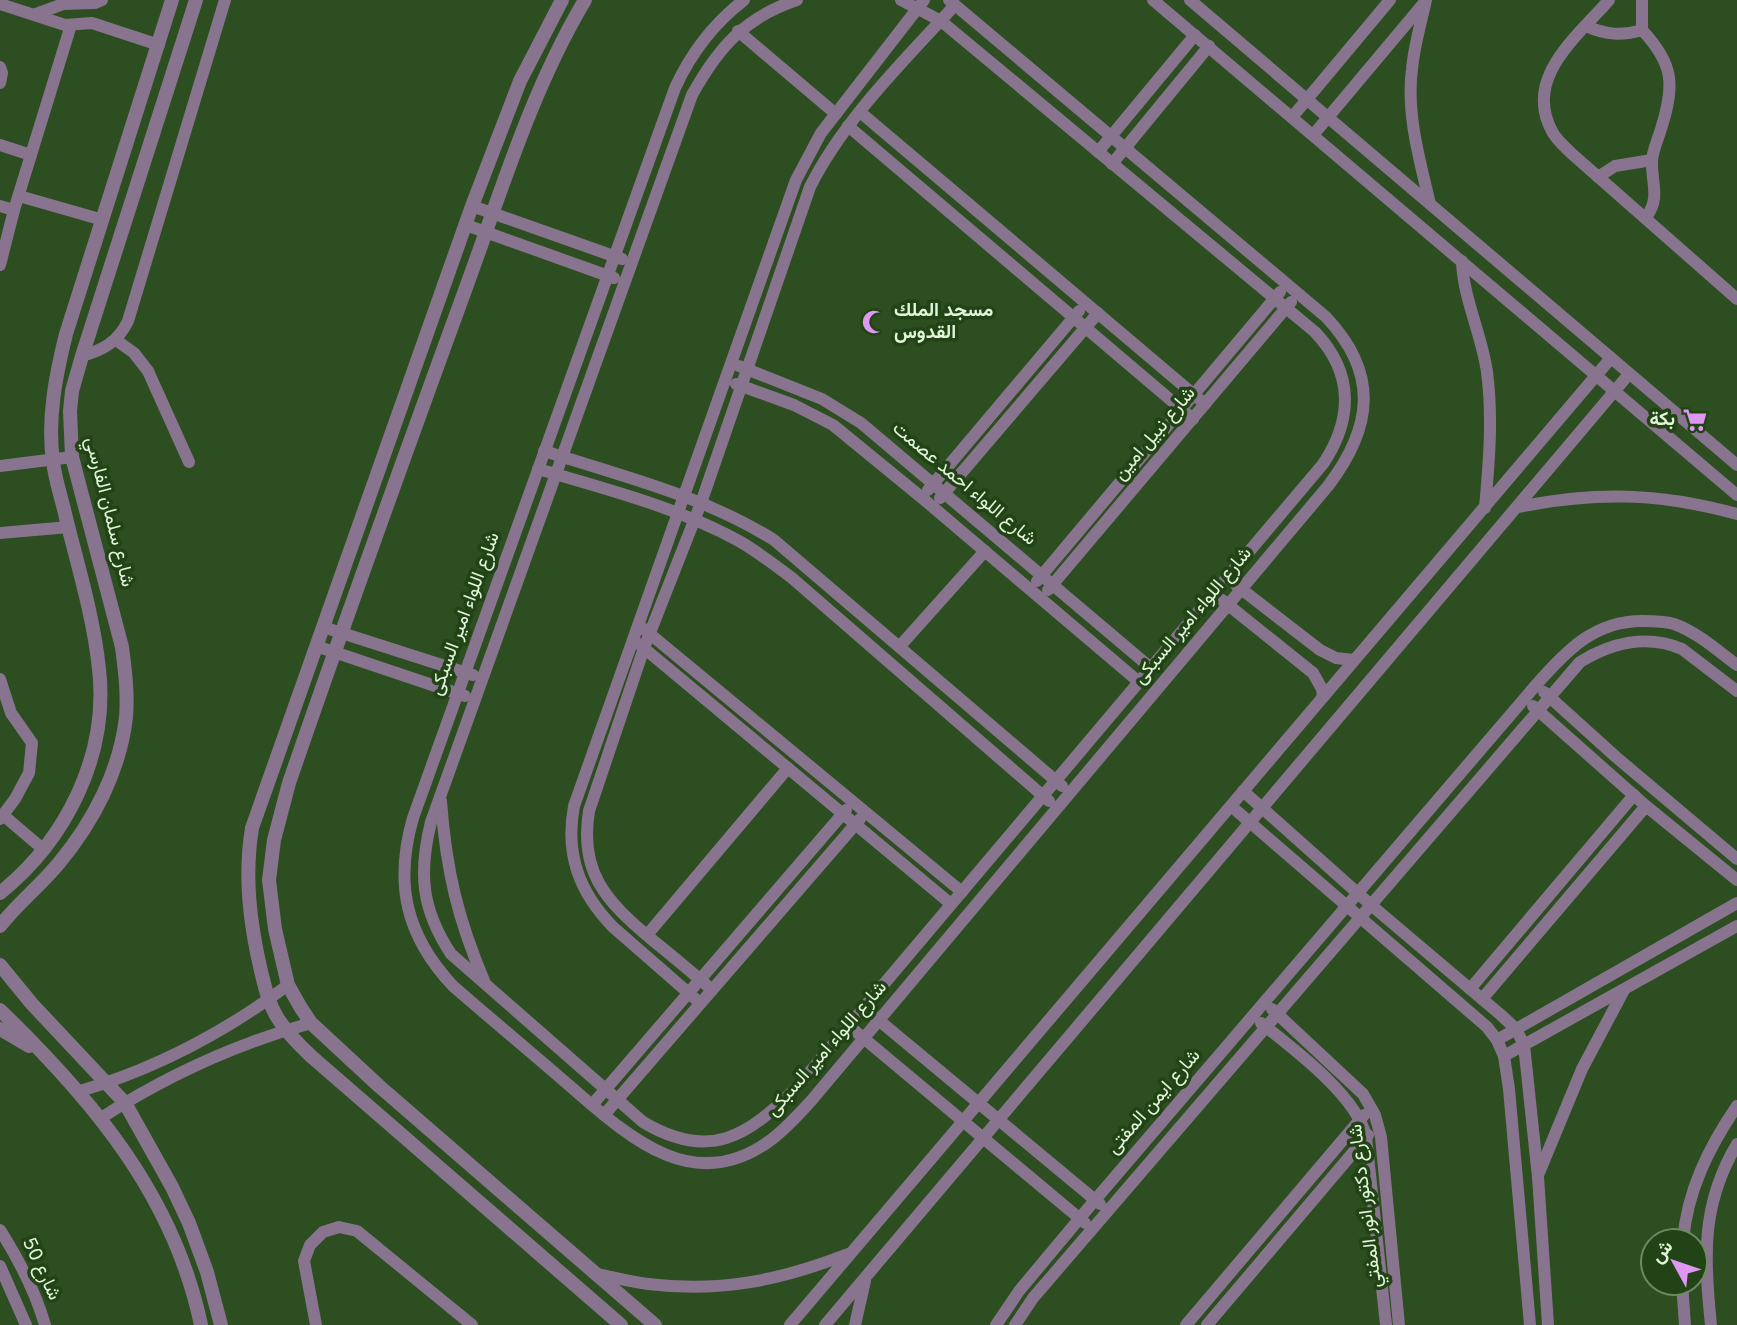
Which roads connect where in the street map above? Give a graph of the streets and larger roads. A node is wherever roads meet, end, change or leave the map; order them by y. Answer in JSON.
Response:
{"nodes":[{"id":1,"x":102,"y":0,"type":"edge"},
{"id":2,"x":173,"y":0,"type":"edge"},
{"id":3,"x":196,"y":0,"type":"edge"},
{"id":4,"x":225,"y":0,"type":"edge"},
{"id":5,"x":562,"y":0,"type":"edge"},
{"id":6,"x":585,"y":0,"type":"edge"},
{"id":7,"x":744,"y":0,"type":"edge"},
{"id":8,"x":797,"y":0,"type":"edge"},
{"id":9,"x":901,"y":0,"type":"edge"},
{"id":10,"x":1153,"y":0,"type":"edge"},
{"id":11,"x":1190,"y":0,"type":"edge"},
{"id":12,"x":1390,"y":0,"type":"edge"},
{"id":13,"x":1426,"y":0,"type":"edge"},
{"id":14,"x":1609,"y":0,"type":"edge"},
{"id":15,"x":1642,"y":0,"type":"edge"},
{"id":16,"x":952,"y":2,"type":"edge"},
{"id":17,"x":0,"y":4,"type":"edge"},
{"id":18,"x":921,"y":4,"type":"edge"},
{"id":19,"x":36,"y":14,"type":"junction"},
{"id":20,"x":941,"y":21,"type":"junction"},
{"id":21,"x":71,"y":25,"type":"junction"},
{"id":22,"x":1586,"y":26,"type":"junction"},
{"id":23,"x":1642,"y":30,"type":"junction"},
{"id":24,"x":738,"y":31,"type":"junction"},
{"id":25,"x":1195,"y":35,"type":"junction"},
{"id":26,"x":159,"y":45,"type":"junction"},
{"id":27,"x":1209,"y":46,"type":"junction"},
{"id":28,"x":0,"y":67,"type":"edge"},
{"id":29,"x":0,"y":83,"type":"edge"},
{"id":30,"x":1307,"y":99,"type":"junction"},
{"id":31,"x":860,"y":112,"type":"junction"},
{"id":32,"x":836,"y":114,"type":"junction"},
{"id":33,"x":1293,"y":116,"type":"junction"},
{"id":34,"x":1329,"y":117,"type":"junction"},
{"id":35,"x":848,"y":126,"type":"junction"},
{"id":36,"x":1314,"y":134,"type":"junction"},
{"id":37,"x":1113,"y":135,"type":"junction"},
{"id":38,"x":0,"y":145,"type":"edge"},
{"id":39,"x":1126,"y":147,"type":"junction"},
{"id":40,"x":1098,"y":152,"type":"junction"},
{"id":41,"x":31,"y":155,"type":"junction"},
{"id":42,"x":1652,"y":160,"type":"junction"},
{"id":43,"x":1112,"y":164,"type":"junction"},
{"id":44,"x":1598,"y":177,"type":"junction"},
{"id":45,"x":19,"y":196,"type":"junction"},
{"id":46,"x":1430,"y":204,"type":"junction"},
{"id":47,"x":0,"y":206,"type":"edge"},
{"id":48,"x":472,"y":206,"type":"junction"},
{"id":49,"x":14,"y":210,"type":"junction"},
{"id":50,"x":493,"y":214,"type":"junction"},
{"id":51,"x":1646,"y":217,"type":"junction"},
{"id":52,"x":103,"y":220,"type":"junction"},
{"id":53,"x":466,"y":225,"type":"junction"},
{"id":54,"x":486,"y":233,"type":"junction"},
{"id":55,"x":614,"y":256,"type":"junction"},
{"id":56,"x":1,"y":260,"type":"edge"},
{"id":57,"x":1462,"y":261,"type":"junction"},
{"id":58,"x":632,"y":262,"type":"junction"},
{"id":59,"x":607,"y":276,"type":"junction"},
{"id":60,"x":625,"y":282,"type":"junction"},
{"id":61,"x":1287,"y":284,"type":"junction"},
{"id":62,"x":1299,"y":293,"type":"junction"},
{"id":63,"x":1275,"y":298,"type":"junction"},
{"id":64,"x":1737,"y":299,"type":"edge"},
{"id":65,"x":1086,"y":303,"type":"junction"},
{"id":66,"x":1287,"y":307,"type":"junction"},
{"id":67,"x":1098,"y":313,"type":"junction"},
{"id":68,"x":1073,"y":318,"type":"junction"},
{"id":69,"x":1086,"y":328,"type":"junction"},
{"id":70,"x":116,"y":340,"type":"junction"},
{"id":71,"x":82,"y":356,"type":"junction"},
{"id":72,"x":1611,"y":358,"type":"junction"},
{"id":73,"x":732,"y":363,"type":"junction"},
{"id":74,"x":747,"y":369,"type":"junction"},
{"id":75,"x":1629,"y":374,"type":"junction"},
{"id":76,"x":1597,"y":376,"type":"junction"},
{"id":77,"x":726,"y":380,"type":"junction"},
{"id":78,"x":741,"y":386,"type":"junction"},
{"id":79,"x":1615,"y":391,"type":"junction"},
{"id":80,"x":1194,"y":395,"type":"junction"},
{"id":81,"x":1205,"y":404,"type":"junction"},
{"id":82,"x":1182,"y":409,"type":"junction"},
{"id":83,"x":1193,"y":419,"type":"junction"},
{"id":84,"x":544,"y":451,"type":"junction"},
{"id":85,"x":72,"y":457,"type":"junction"},
{"id":86,"x":563,"y":457,"type":"junction"},
{"id":87,"x":52,"y":459,"type":"junction"},
{"id":88,"x":189,"y":462,"type":"dead end"},
{"id":89,"x":1737,"y":465,"type":"edge"},
{"id":90,"x":0,"y":466,"type":"edge"},
{"id":91,"x":538,"y":469,"type":"junction"},
{"id":92,"x":556,"y":474,"type":"junction"},
{"id":93,"x":933,"y":484,"type":"junction"},
{"id":94,"x":944,"y":493,"type":"junction"},
{"id":95,"x":1737,"y":495,"type":"edge"},
{"id":96,"x":684,"y":497,"type":"junction"},
{"id":97,"x":922,"y":497,"type":"junction"},
{"id":98,"x":701,"y":503,"type":"junction"},
{"id":99,"x":933,"y":507,"type":"junction"},
{"id":100,"x":1519,"y":507,"type":"junction"},
{"id":101,"x":1485,"y":508,"type":"junction"},
{"id":102,"x":678,"y":513,"type":"junction"},
{"id":103,"x":1737,"y":514,"type":"edge"},
{"id":104,"x":695,"y":520,"type":"junction"},
{"id":105,"x":69,"y":527,"type":"junction"},
{"id":106,"x":0,"y":533,"type":"edge"},
{"id":107,"x":985,"y":551,"type":"junction"},
{"id":108,"x":1042,"y":575,"type":"junction"},
{"id":109,"x":1226,"y":578,"type":"junction"},
{"id":110,"x":1053,"y":585,"type":"junction"},
{"id":111,"x":1030,"y":589,"type":"junction"},
{"id":112,"x":1240,"y":589,"type":"junction"},
{"id":113,"x":1213,"y":594,"type":"junction"},
{"id":114,"x":1041,"y":599,"type":"junction"},
{"id":115,"x":1227,"y":605,"type":"junction"},
{"id":116,"x":639,"y":624,"type":"junction"},
{"id":117,"x":323,"y":627,"type":"junction"},
{"id":118,"x":650,"y":633,"type":"junction"},
{"id":119,"x":342,"y":634,"type":"junction"},
{"id":120,"x":634,"y":639,"type":"junction"},
{"id":121,"x":316,"y":646,"type":"junction"},
{"id":122,"x":900,"y":646,"type":"junction"},
{"id":123,"x":644,"y":648,"type":"junction"},
{"id":124,"x":335,"y":653,"type":"junction"},
{"id":125,"x":1354,"y":660,"type":"junction"},
{"id":126,"x":1737,"y":667,"type":"edge"},
{"id":127,"x":1151,"y":668,"type":"junction"},
{"id":128,"x":465,"y":673,"type":"junction"},
{"id":129,"x":483,"y":678,"type":"junction"},
{"id":130,"x":0,"y":679,"type":"edge"},
{"id":131,"x":1726,"y":681,"type":"junction"},
{"id":132,"x":1139,"y":682,"type":"junction"},
{"id":133,"x":1536,"y":685,"type":"junction"},
{"id":134,"x":1737,"y":691,"type":"edge"},
{"id":135,"x":457,"y":694,"type":"junction"},
{"id":136,"x":1549,"y":696,"type":"junction"},
{"id":137,"x":1323,"y":697,"type":"junction"},
{"id":138,"x":475,"y":699,"type":"junction"},
{"id":139,"x":1525,"y":699,"type":"junction"},
{"id":140,"x":1538,"y":710,"type":"junction"},
{"id":141,"x":788,"y":768,"type":"junction"},
{"id":142,"x":1056,"y":781,"type":"junction"},
{"id":143,"x":1243,"y":791,"type":"junction"},
{"id":144,"x":1070,"y":793,"type":"junction"},
{"id":145,"x":1634,"y":795,"type":"junction"},
{"id":146,"x":1043,"y":796,"type":"junction"},
{"id":147,"x":441,"y":798,"type":"junction"},
{"id":148,"x":853,"y":802,"type":"junction"},
{"id":149,"x":1231,"y":806,"type":"junction"},
{"id":150,"x":1646,"y":806,"type":"junction"},
{"id":151,"x":1058,"y":808,"type":"junction"},
{"id":152,"x":1262,"y":808,"type":"junction"},
{"id":153,"x":865,"y":812,"type":"junction"},
{"id":154,"x":843,"y":814,"type":"junction"},
{"id":155,"x":2,"y":817,"type":"edge"},
{"id":156,"x":1250,"y":822,"type":"junction"},
{"id":157,"x":855,"y":824,"type":"junction"},
{"id":158,"x":44,"y":850,"type":"junction"},
{"id":159,"x":1737,"y":859,"type":"edge"},
{"id":160,"x":1737,"y":880,"type":"edge"},
{"id":161,"x":962,"y":892,"type":"junction"},
{"id":162,"x":0,"y":893,"type":"edge"},
{"id":163,"x":1358,"y":894,"type":"junction"},
{"id":164,"x":1737,"y":903,"type":"edge"},
{"id":165,"x":951,"y":904,"type":"junction"},
{"id":166,"x":1371,"y":905,"type":"junction"},
{"id":167,"x":1347,"y":907,"type":"junction"},
{"id":168,"x":1360,"y":919,"type":"junction"},
{"id":169,"x":0,"y":926,"type":"edge"},
{"id":170,"x":1737,"y":926,"type":"edge"},
{"id":171,"x":647,"y":935,"type":"junction"},
{"id":172,"x":0,"y":965,"type":"edge"},
{"id":173,"x":700,"y":979,"type":"junction"},
{"id":174,"x":288,"y":985,"type":"junction"},
{"id":175,"x":487,"y":986,"type":"junction"},
{"id":176,"x":1470,"y":989,"type":"junction"},
{"id":177,"x":1624,"y":989,"type":"junction"},
{"id":178,"x":712,"y":990,"type":"junction"},
{"id":179,"x":688,"y":993,"type":"junction"},
{"id":180,"x":268,"y":999,"type":"junction"},
{"id":181,"x":1482,"y":999,"type":"junction"},
{"id":182,"x":700,"y":1003,"type":"junction"},
{"id":183,"x":1264,"y":1003,"type":"junction"},
{"id":184,"x":864,"y":1008,"type":"junction"},
{"id":185,"x":0,"y":1010,"type":"edge"},
{"id":186,"x":1278,"y":1014,"type":"junction"},
{"id":187,"x":1253,"y":1017,"type":"junction"},
{"id":188,"x":878,"y":1020,"type":"junction"},
{"id":189,"x":311,"y":1023,"type":"junction"},
{"id":190,"x":849,"y":1026,"type":"junction"},
{"id":191,"x":1266,"y":1027,"type":"junction"},
{"id":192,"x":0,"y":1029,"type":"edge"},
{"id":193,"x":286,"y":1030,"type":"junction"},
{"id":194,"x":1516,"y":1030,"type":"junction"},
{"id":195,"x":864,"y":1038,"type":"junction"},
{"id":196,"x":1497,"y":1040,"type":"junction"},
{"id":197,"x":1524,"y":1045,"type":"junction"},
{"id":198,"x":1504,"y":1056,"type":"junction"},
{"id":199,"x":51,"y":1059,"type":"junction"},
{"id":200,"x":106,"y":1083,"type":"junction"},
{"id":201,"x":797,"y":1087,"type":"junction"},
{"id":202,"x":605,"y":1089,"type":"junction"},
{"id":203,"x":80,"y":1091,"type":"junction"},
{"id":204,"x":617,"y":1100,"type":"junction"},
{"id":205,"x":811,"y":1101,"type":"junction"},
{"id":206,"x":125,"y":1103,"type":"junction"},
{"id":207,"x":978,"y":1104,"type":"junction"},
{"id":208,"x":592,"y":1105,"type":"junction"},
{"id":209,"x":1737,"y":1106,"type":"edge"},
{"id":210,"x":1371,"y":1107,"type":"junction"},
{"id":211,"x":604,"y":1115,"type":"junction"},
{"id":212,"x":101,"y":1118,"type":"junction"},
{"id":213,"x":1361,"y":1119,"type":"junction"},
{"id":214,"x":963,"y":1121,"type":"junction"},
{"id":215,"x":998,"y":1121,"type":"junction"},
{"id":216,"x":1378,"y":1124,"type":"junction"},
{"id":217,"x":1366,"y":1137,"type":"junction"},
{"id":218,"x":984,"y":1138,"type":"junction"},
{"id":219,"x":1737,"y":1144,"type":"edge"},
{"id":220,"x":1316,"y":1172,"type":"junction"},
{"id":221,"x":1538,"y":1177,"type":"junction"},
{"id":222,"x":1328,"y":1182,"type":"junction"},
{"id":223,"x":1095,"y":1200,"type":"junction"},
{"id":224,"x":1109,"y":1211,"type":"junction"},
{"id":225,"x":1080,"y":1218,"type":"junction"},
{"id":226,"x":1685,"y":1227,"type":"edge"},
{"id":227,"x":1093,"y":1229,"type":"junction"},
{"id":228,"x":0,"y":1230,"type":"edge"},
{"id":229,"x":852,"y":1252,"type":"junction"},
{"id":230,"x":0,"y":1265,"type":"edge"},
{"id":231,"x":596,"y":1274,"type":"junction"},
{"id":232,"x":866,"y":1276,"type":"junction"},
{"id":233,"x":1683,"y":1297,"type":"edge"},
{"id":234,"x":26,"y":1325,"type":"edge"},
{"id":235,"x":45,"y":1325,"type":"edge"},
{"id":236,"x":201,"y":1325,"type":"edge"},
{"id":237,"x":221,"y":1325,"type":"edge"},
{"id":238,"x":316,"y":1325,"type":"edge"},
{"id":239,"x":472,"y":1325,"type":"edge"},
{"id":240,"x":621,"y":1325,"type":"edge"},
{"id":241,"x":655,"y":1325,"type":"edge"},
{"id":242,"x":790,"y":1325,"type":"edge"},
{"id":243,"x":825,"y":1325,"type":"edge"},
{"id":244,"x":855,"y":1325,"type":"edge"},
{"id":245,"x":996,"y":1325,"type":"edge"},
{"id":246,"x":1015,"y":1325,"type":"edge"},
{"id":247,"x":1186,"y":1325,"type":"edge"},
{"id":248,"x":1208,"y":1325,"type":"edge"},
{"id":249,"x":1386,"y":1325,"type":"edge"},
{"id":250,"x":1399,"y":1325,"type":"edge"},
{"id":251,"x":1530,"y":1325,"type":"edge"},
{"id":252,"x":1548,"y":1325,"type":"edge"},
{"id":253,"x":1685,"y":1325,"type":"edge"},
{"id":254,"x":1711,"y":1325,"type":"edge"}],
"edges":[{"from":1,"to":19,"type":"street"},
{"from":2,"to":26,"type":"street","name":"شارع سلمان الفارسي"},
{"from":3,"to":71,"type":"street","name":"شارع سلمان الفارسي"},
{"from":4,"to":70,"type":"street"},
{"from":5,"to":48,"type":"street"},
{"from":6,"to":50,"type":"street"},
{"from":7,"to":55,"type":"street","name":"شارع اللواء امير السبكى"},
{"from":8,"to":24,"type":"street","name":"شارع اللواء امير السبكى"},
{"from":9,"to":18,"type":"street","name":"شارع اللواء امير السبكى"},
{"from":10,"to":25,"type":"street"},
{"from":11,"to":30,"type":"street"},
{"from":12,"to":30,"type":"street"},
{"from":13,"to":34,"type":"street"},
{"from":13,"to":46,"type":"street"},
{"from":14,"to":22,"type":"street"},
{"from":15,"to":23,"type":"street"},
{"from":16,"to":20,"type":"street"},
{"from":16,"to":37,"type":"street","name":"شارع اللواء امير السبكى"},
{"from":17,"to":19,"type":"street"},
{"from":18,"to":20,"type":"street","name":"شارع اللواء امير السبكى"},
{"from":18,"to":32,"type":"street"},
{"from":19,"to":21,"type":"street"},
{"from":20,"to":31,"type":"street"},
{"from":20,"to":40,"type":"street","name":"شارع اللواء امير السبكى"},
{"from":21,"to":26,"type":"street"},
{"from":21,"to":41,"type":"street"},
{"from":22,"to":23,"type":"street"},
{"from":22,"to":44,"type":"street"},
{"from":23,"to":42,"type":"street"},
{"from":24,"to":32,"type":"street"},
{"from":24,"to":58,"type":"street","name":"شارع اللواء امير السبكى"},
{"from":25,"to":27,"type":"street"},
{"from":25,"to":37,"type":"street"},
{"from":26,"to":52,"type":"street","name":"شارع سلمان الفارسي"},
{"from":27,"to":33,"type":"street"},
{"from":27,"to":39,"type":"street"},
{"from":28,"to":29,"type":"street"},
{"from":30,"to":33,"type":"street"},
{"from":30,"to":34,"type":"street"},
{"from":31,"to":35,"type":"street"},
{"from":31,"to":65,"type":"street"},
{"from":32,"to":73,"type":"street"},
{"from":33,"to":36,"type":"street"},
{"from":34,"to":36,"type":"street"},
{"from":34,"to":46,"type":"street"},
{"from":35,"to":68,"type":"street"},
{"from":35,"to":74,"type":"street"},
{"from":36,"to":57,"type":"street"},
{"from":37,"to":39,"type":"street","name":"شارع اللواء امير السبكى"},
{"from":37,"to":40,"type":"street"},
{"from":38,"to":41,"type":"street"},
{"from":39,"to":43,"type":"street"},
{"from":39,"to":61,"type":"street","name":"شارع اللواء امير السبكى"},
{"from":40,"to":43,"type":"street","name":"شارع اللواء امير السبكى"},
{"from":41,"to":45,"type":"street"},
{"from":42,"to":44,"type":"street"},
{"from":42,"to":51,"type":"street"},
{"from":43,"to":63,"type":"street","name":"شارع اللواء امير السبكى"},
{"from":44,"to":51,"type":"street"},
{"from":45,"to":49,"type":"street"},
{"from":45,"to":52,"type":"street"},
{"from":46,"to":72,"type":"street"},
{"from":47,"to":49,"type":"street"},
{"from":48,"to":50,"type":"street"},
{"from":48,"to":53,"type":"street"},
{"from":49,"to":56,"type":"street"},
{"from":50,"to":54,"type":"street"},
{"from":50,"to":55,"type":"street"},
{"from":51,"to":64,"type":"street"},
{"from":52,"to":87,"type":"street","name":"شارع سلمان الفارسي"},
{"from":53,"to":54,"type":"street"},
{"from":53,"to":117,"type":"street"},
{"from":54,"to":59,"type":"street"},
{"from":54,"to":119,"type":"street"},
{"from":55,"to":58,"type":"street"},
{"from":55,"to":59,"type":"street","name":"شارع اللواء امير السبكى"},
{"from":57,"to":76,"type":"street"},
{"from":57,"to":101,"type":"street"},
{"from":58,"to":60,"type":"street","name":"شارع اللواء امير السبكى"},
{"from":59,"to":60,"type":"street"},
{"from":59,"to":84,"type":"street","name":"شارع اللواء امير السبكى"},
{"from":60,"to":86,"type":"street","name":"شارع اللواء امير السبكى"},
{"from":61,"to":62,"type":"street","name":"شارع اللواء امير السبكى"},
{"from":61,"to":63,"type":"street","name":"شارع نبيل امين"},
{"from":62,"to":66,"type":"street","name":"شارع نبيل امين"},
{"from":62,"to":112,"type":"street","name":"شارع اللواء امير السبكى"},
{"from":63,"to":66,"type":"street","name":"شارع اللواء امير السبكى"},
{"from":63,"to":80,"type":"street","name":"شارع نبيل امين"},
{"from":65,"to":67,"type":"street"},
{"from":65,"to":68,"type":"street"},
{"from":66,"to":81,"type":"street","name":"شارع نبيل امين"},
{"from":66,"to":109,"type":"street","name":"شارع اللواء امير السبكى"},
{"from":67,"to":69,"type":"street"},
{"from":67,"to":80,"type":"street"},
{"from":68,"to":69,"type":"street"},
{"from":68,"to":93,"type":"street"},
{"from":69,"to":82,"type":"street"},
{"from":69,"to":94,"type":"street"},
{"from":70,"to":71,"type":"street"},
{"from":70,"to":88,"type":"street"},
{"from":71,"to":85,"type":"street","name":"شارع سلمان الفارسي"},
{"from":72,"to":75,"type":"street"},
{"from":72,"to":76,"type":"street"},
{"from":73,"to":74,"type":"street","name":"شارع اللواء احمد عصمت"},
{"from":73,"to":77,"type":"street"},
{"from":74,"to":78,"type":"street"},
{"from":74,"to":93,"type":"street","name":"شارع اللواء احمد عصمت"},
{"from":75,"to":79,"type":"street"},
{"from":75,"to":89,"type":"street"},
{"from":76,"to":79,"type":"street"},
{"from":76,"to":101,"type":"street"},
{"from":77,"to":78,"type":"street","name":"شارع اللواء احمد عصمت"},
{"from":77,"to":96,"type":"street"},
{"from":78,"to":97,"type":"street","name":"شارع اللواء احمد عصمت"},
{"from":78,"to":98,"type":"street"},
{"from":79,"to":95,"type":"street"},
{"from":79,"to":100,"type":"street"},
{"from":80,"to":81,"type":"street"},
{"from":80,"to":82,"type":"street","name":"شارع نبيل امين"},
{"from":81,"to":83,"type":"street","name":"شارع نبيل امين"},
{"from":82,"to":83,"type":"street"},
{"from":82,"to":108,"type":"street","name":"شارع نبيل امين"},
{"from":83,"to":110,"type":"street","name":"شارع نبيل امين"},
{"from":84,"to":86,"type":"street"},
{"from":84,"to":91,"type":"street","name":"شارع اللواء امير السبكى"},
{"from":85,"to":87,"type":"street"},
{"from":85,"to":169,"type":"street","name":"شارع سلمان الفارسي"},
{"from":86,"to":92,"type":"street","name":"شارع اللواء امير السبكى"},
{"from":86,"to":96,"type":"street"},
{"from":87,"to":90,"type":"street"},
{"from":87,"to":105,"type":"street","name":"شارع سلمان الفارسي"},
{"from":91,"to":92,"type":"street"},
{"from":91,"to":128,"type":"street","name":"شارع اللواء امير السبكى"},
{"from":92,"to":102,"type":"street"},
{"from":92,"to":129,"type":"street","name":"شارع اللواء امير السبكى"},
{"from":93,"to":94,"type":"street","name":"شارع اللواء احمد عصمت"},
{"from":93,"to":97,"type":"street"},
{"from":94,"to":99,"type":"street"},
{"from":94,"to":108,"type":"street","name":"شارع اللواء احمد عصمت"},
{"from":96,"to":98,"type":"street"},
{"from":96,"to":102,"type":"street"},
{"from":97,"to":99,"type":"street","name":"شارع اللواء احمد عصمت"},
{"from":98,"to":104,"type":"street"},
{"from":98,"to":122,"type":"street"},
{"from":99,"to":107,"type":"street","name":"شارع اللواء احمد عصمت"},
{"from":100,"to":103,"type":"street"},
{"from":100,"to":152,"type":"street"},
{"from":101,"to":125,"type":"street"},
{"from":102,"to":104,"type":"street"},
{"from":102,"to":116,"type":"street"},
{"from":104,"to":118,"type":"street"},
{"from":104,"to":146,"type":"street"},
{"from":105,"to":106,"type":"street"},
{"from":105,"to":158,"type":"street","name":"شارع سلمان الفارسي"},
{"from":107,"to":111,"type":"street","name":"شارع اللواء احمد عصمت"},
{"from":107,"to":122,"type":"street"},
{"from":108,"to":110,"type":"street","name":"شارع اللواء احمد عصمت"},
{"from":108,"to":111,"type":"street","name":"شارع نبيل امين"},
{"from":109,"to":112,"type":"street"},
{"from":109,"to":113,"type":"street","name":"شارع اللواء امير السبكى"},
{"from":110,"to":114,"type":"street","name":"شارع نبيل امين"},
{"from":110,"to":127,"type":"street","name":"شارع اللواء احمد عصمت"},
{"from":111,"to":114,"type":"street","name":"شارع اللواء احمد عصمت"},
{"from":112,"to":115,"type":"street","name":"شارع اللواء امير السبكى"},
{"from":112,"to":125,"type":"street"},
{"from":113,"to":115,"type":"street"},
{"from":113,"to":127,"type":"street","name":"شارع اللواء امير السبكى"},
{"from":114,"to":132,"type":"street","name":"شارع اللواء احمد عصمت"},
{"from":115,"to":137,"type":"street"},
{"from":115,"to":144,"type":"street","name":"شارع اللواء امير السبكى"},
{"from":116,"to":118,"type":"street"},
{"from":116,"to":120,"type":"street"},
{"from":117,"to":119,"type":"street"},
{"from":117,"to":121,"type":"street"},
{"from":118,"to":123,"type":"street"},
{"from":118,"to":148,"type":"street"},
{"from":119,"to":124,"type":"street"},
{"from":119,"to":128,"type":"street"},
{"from":120,"to":123,"type":"street"},
{"from":120,"to":179,"type":"street"},
{"from":121,"to":124,"type":"street"},
{"from":121,"to":180,"type":"street"},
{"from":122,"to":142,"type":"street"},
{"from":123,"to":141,"type":"street"},
{"from":123,"to":171,"type":"street"},
{"from":124,"to":135,"type":"street"},
{"from":124,"to":174,"type":"street"},
{"from":125,"to":137,"type":"street"},
{"from":126,"to":131,"type":"street"},
{"from":126,"to":133,"type":"street","name":"شارع ايمن المفتى"},
{"from":127,"to":132,"type":"street","name":"شارع اللواء امير السبكى"},
{"from":128,"to":129,"type":"street"},
{"from":128,"to":135,"type":"street","name":"شارع اللواء امير السبكى"},
{"from":129,"to":138,"type":"street","name":"شارع اللواء امير السبكى"},
{"from":130,"to":155,"type":"street"},
{"from":131,"to":134,"type":"street","name":"شارع ايمن المفتى"},
{"from":131,"to":136,"type":"street","name":"شارع ايمن المفتى"},
{"from":132,"to":142,"type":"street","name":"شارع اللواء امير السبكى"},
{"from":133,"to":136,"type":"street"},
{"from":133,"to":139,"type":"street","name":"شارع ايمن المفتى"},
{"from":135,"to":138,"type":"street"},
{"from":135,"to":208,"type":"street","name":"شارع اللواء امير السبكى"},
{"from":136,"to":140,"type":"street","name":"شارع ايمن المفتى"},
{"from":136,"to":159,"type":"street"},
{"from":137,"to":143,"type":"street"},
{"from":138,"to":147,"type":"street","name":"شارع اللواء امير السبكى"},
{"from":139,"to":140,"type":"street"},
{"from":139,"to":163,"type":"street","name":"شارع ايمن المفتى"},
{"from":140,"to":145,"type":"street"},
{"from":140,"to":166,"type":"street","name":"شارع ايمن المفتى"},
{"from":141,"to":154,"type":"street"},
{"from":141,"to":171,"type":"street"},
{"from":142,"to":144,"type":"street"},
{"from":142,"to":146,"type":"street","name":"شارع اللواء امير السبكى"},
{"from":143,"to":149,"type":"street"},
{"from":143,"to":152,"type":"street"},
{"from":144,"to":151,"type":"street","name":"شارع اللواء امير السبكى"},
{"from":145,"to":150,"type":"street"},
{"from":145,"to":176,"type":"street"},
{"from":146,"to":151,"type":"street"},
{"from":146,"to":161,"type":"street","name":"شارع اللواء امير السبكى"},
{"from":147,"to":175,"type":"street"},
{"from":147,"to":175,"type":"street","name":"شارع اللواء امير السبكى"},
{"from":148,"to":153,"type":"street"},
{"from":148,"to":154,"type":"street"},
{"from":149,"to":156,"type":"street"},
{"from":149,"to":207,"type":"street"},
{"from":150,"to":160,"type":"street"},
{"from":150,"to":181,"type":"street"},
{"from":151,"to":188,"type":"street","name":"شارع اللواء امير السبكى"},
{"from":152,"to":156,"type":"street"},
{"from":152,"to":163,"type":"street"},
{"from":153,"to":157,"type":"street"},
{"from":153,"to":161,"type":"street"},
{"from":154,"to":157,"type":"street"},
{"from":154,"to":173,"type":"street"},
{"from":155,"to":158,"type":"street"},
{"from":156,"to":167,"type":"street"},
{"from":156,"to":215,"type":"street"},
{"from":157,"to":165,"type":"street"},
{"from":157,"to":178,"type":"street"},
{"from":158,"to":162,"type":"street","name":"شارع سلمان الفارسي"},
{"from":161,"to":165,"type":"street","name":"شارع اللواء امير السبكى"},
{"from":163,"to":166,"type":"street"},
{"from":163,"to":167,"type":"street","name":"شارع ايمن المفتى"},
{"from":164,"to":194,"type":"street"},
{"from":165,"to":184,"type":"street","name":"شارع اللواء امير السبكى"},
{"from":166,"to":168,"type":"street","name":"شارع ايمن المفتى"},
{"from":166,"to":176,"type":"street"},
{"from":167,"to":168,"type":"street"},
{"from":167,"to":183,"type":"street","name":"شارع ايمن المفتى"},
{"from":168,"to":186,"type":"street","name":"شارع ايمن المفتى"},
{"from":168,"to":196,"type":"street"},
{"from":170,"to":177,"type":"street"},
{"from":171,"to":173,"type":"street"},
{"from":172,"to":200,"type":"street"},
{"from":173,"to":178,"type":"street"},
{"from":173,"to":179,"type":"street"},
{"from":174,"to":180,"type":"street"},
{"from":174,"to":189,"type":"street"},
{"from":175,"to":202,"type":"street","name":"شارع اللواء امير السبكى"},
{"from":176,"to":181,"type":"street"},
{"from":177,"to":197,"type":"street"},
{"from":177,"to":221,"type":"street"},
{"from":178,"to":182,"type":"street"},
{"from":179,"to":182,"type":"street"},
{"from":179,"to":202,"type":"street"},
{"from":180,"to":193,"type":"street"},
{"from":180,"to":200,"type":"street"},
{"from":181,"to":194,"type":"street"},
{"from":182,"to":204,"type":"street"},
{"from":183,"to":186,"type":"street","name":"شارع دكتور انور المفتي"},
{"from":183,"to":187,"type":"street","name":"شارع ايمن المفتى"},
{"from":184,"to":188,"type":"street"},
{"from":184,"to":190,"type":"street","name":"شارع اللواء امير السبكى"},
{"from":185,"to":199,"type":"street"},
{"from":186,"to":191,"type":"street","name":"شارع ايمن المفتى"},
{"from":186,"to":210,"type":"street","name":"شارع دكتور انور المفتي"},
{"from":187,"to":191,"type":"street","name":"شارع دكتور انور المفتي"},
{"from":187,"to":223,"type":"street","name":"شارع ايمن المفتى"},
{"from":188,"to":195,"type":"street","name":"شارع اللواء امير السبكى"},
{"from":188,"to":207,"type":"street"},
{"from":189,"to":193,"type":"street"},
{"from":189,"to":231,"type":"street"},
{"from":190,"to":195,"type":"street"},
{"from":190,"to":201,"type":"street","name":"شارع اللواء امير السبكى"},
{"from":191,"to":213,"type":"street","name":"شارع دكتور انور المفتي"},
{"from":191,"to":224,"type":"street","name":"شارع ايمن المفتى"},
{"from":192,"to":199,"type":"street"},
{"from":193,"to":206,"type":"street"},
{"from":193,"to":240,"type":"street"},
{"from":194,"to":196,"type":"street"},
{"from":194,"to":197,"type":"street"},
{"from":195,"to":205,"type":"street","name":"شارع اللواء امير السبكى"},
{"from":195,"to":214,"type":"street"},
{"from":196,"to":198,"type":"street"},
{"from":197,"to":198,"type":"street"},
{"from":197,"to":221,"type":"street"},
{"from":198,"to":251,"type":"street"},
{"from":199,"to":203,"type":"street"},
{"from":200,"to":203,"type":"street"},
{"from":200,"to":206,"type":"street"},
{"from":201,"to":204,"type":"street","name":"شارع اللواء امير السبكى"},
{"from":201,"to":205,"type":"street"},
{"from":202,"to":204,"type":"street","name":"شارع اللواء امير السبكى"},
{"from":202,"to":208,"type":"street"},
{"from":203,"to":212,"type":"street"},
{"from":204,"to":211,"type":"street"},
{"from":205,"to":211,"type":"street","name":"شارع اللواء امير السبكى"},
{"from":206,"to":212,"type":"street"},
{"from":206,"to":237,"type":"street"},
{"from":207,"to":214,"type":"street"},
{"from":207,"to":215,"type":"street"},
{"from":208,"to":211,"type":"street","name":"شارع اللواء امير السبكى"},
{"from":209,"to":226,"type":"street"},
{"from":210,"to":213,"type":"street"},
{"from":210,"to":216,"type":"street","name":"شارع دكتور انور المفتي"},
{"from":212,"to":236,"type":"street"},
{"from":213,"to":217,"type":"street","name":"شارع دكتور انور المفتي"},
{"from":213,"to":220,"type":"street"},
{"from":214,"to":218,"type":"street"},
{"from":214,"to":229,"type":"street"},
{"from":215,"to":218,"type":"street"},
{"from":215,"to":223,"type":"street"},
{"from":216,"to":217,"type":"street"},
{"from":216,"to":250,"type":"street","name":"شارع دكتور انور المفتي"},
{"from":217,"to":222,"type":"street"},
{"from":217,"to":249,"type":"street","name":"شارع دكتور انور المفتي"},
{"from":218,"to":225,"type":"street"},
{"from":218,"to":232,"type":"street"},
{"from":219,"to":254,"type":"street"},
{"from":220,"to":222,"type":"street"},
{"from":220,"to":247,"type":"street"},
{"from":221,"to":252,"type":"street"},
{"from":222,"to":248,"type":"street"},
{"from":223,"to":224,"type":"street"},
{"from":223,"to":225,"type":"street","name":"شارع ايمن المفتى"},
{"from":224,"to":227,"type":"street","name":"شارع ايمن المفتى"},
{"from":225,"to":227,"type":"street"},
{"from":225,"to":245,"type":"street","name":"شارع ايمن المفتى"},
{"from":227,"to":246,"type":"street","name":"شارع ايمن المفتى"},
{"from":228,"to":235,"type":"street","name":"شارع 50"},
{"from":229,"to":231,"type":"street"},
{"from":229,"to":242,"type":"street"},
{"from":230,"to":234,"type":"street","name":"شارع 50"},
{"from":231,"to":241,"type":"street"},
{"from":232,"to":243,"type":"street"},
{"from":232,"to":244,"type":"street"},
{"from":233,"to":253,"type":"street"},
{"from":238,"to":239,"type":"street"}]}
